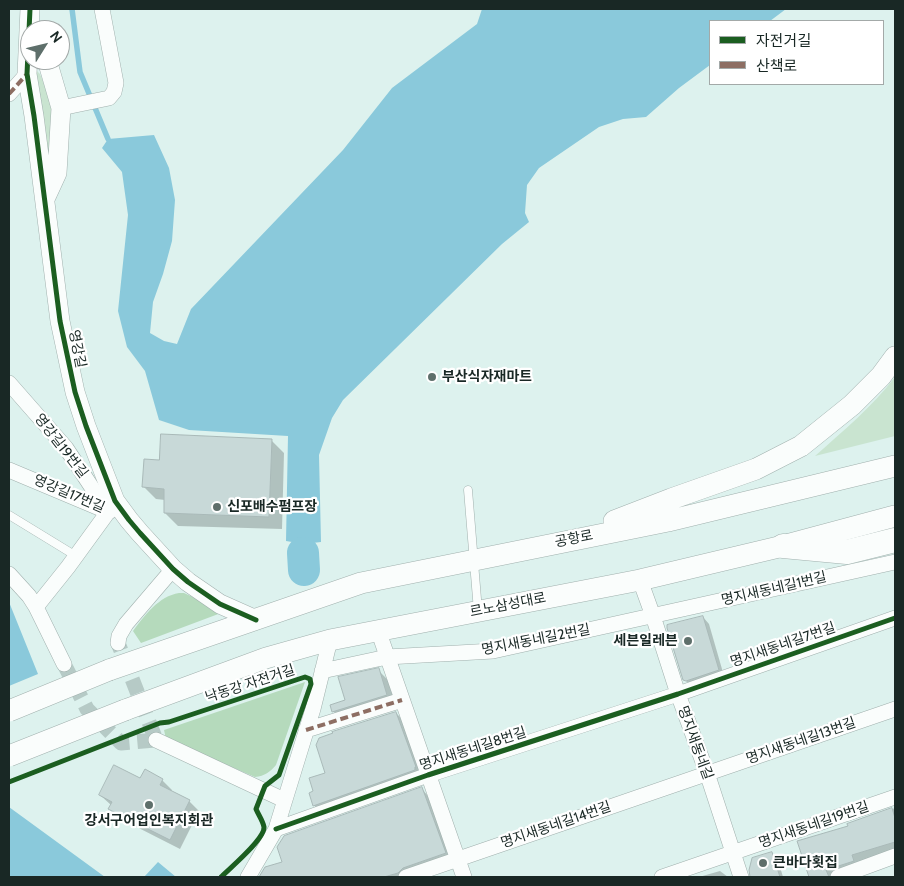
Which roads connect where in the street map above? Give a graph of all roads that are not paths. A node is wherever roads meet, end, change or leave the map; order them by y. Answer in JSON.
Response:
{"nodes":[{"id":1,"x":31,"y":9,"type":"edge"},
{"id":2,"x":102,"y":9,"type":"edge"},
{"id":3,"x":50,"y":70,"type":"edge"},
{"id":4,"x":27,"y":74,"type":"junction"},
{"id":5,"x":9,"y":94,"type":"edge"},
{"id":6,"x":61,"y":108,"type":"junction"},
{"id":7,"x":45,"y":199,"type":"junction"},
{"id":8,"x":895,"y":357,"type":"edge"},
{"id":9,"x":9,"y":383,"type":"edge"},
{"id":10,"x":895,"y":466,"type":"edge"},
{"id":11,"x":9,"y":470,"type":"edge"},
{"id":12,"x":468,"y":490,"type":"dead end"},
{"id":13,"x":108,"y":512,"type":"junction"},
{"id":14,"x":9,"y":515,"type":"edge"},
{"id":15,"x":895,"y":516,"type":"edge"},
{"id":16,"x":128,"y":520,"type":"junction"},
{"id":17,"x":895,"y":540,"type":"edge"},
{"id":18,"x":563,"y":541,"type":"junction"},
{"id":19,"x":783,"y":546,"type":"junction"},
{"id":20,"x":76,"y":556,"type":"junction"},
{"id":21,"x":473,"y":560,"type":"junction"},
{"id":22,"x":895,"y":562,"type":"edge"},
{"id":23,"x":172,"y":569,"type":"junction"},
{"id":24,"x":9,"y":574,"type":"edge"},
{"id":25,"x":640,"y":580,"type":"junction"},
{"id":26,"x":36,"y":607,"type":"junction"},
{"id":27,"x":478,"y":610,"type":"junction"},
{"id":28,"x":653,"y":616,"type":"junction"},
{"id":29,"x":895,"y":618,"type":"edge"},
{"id":30,"x":256,"y":620,"type":"junction"},
{"id":31,"x":378,"y":630,"type":"junction"},
{"id":32,"x":330,"y":640,"type":"junction"},
{"id":33,"x":118,"y":643,"type":"dead end"},
{"id":34,"x":387,"y":657,"type":"junction"},
{"id":35,"x":64,"y":664,"type":"tunnel mouth"},
{"id":36,"x":322,"y":671,"type":"junction"},
{"id":37,"x":678,"y":694,"type":"junction"},
{"id":38,"x":402,"y":700,"type":"junction"},
{"id":39,"x":895,"y":709,"type":"edge"},
{"id":40,"x":9,"y":711,"type":"edge"},
{"id":41,"x":306,"y":730,"type":"junction"},
{"id":42,"x":156,"y":740,"type":"dead end"},
{"id":43,"x":9,"y":756,"type":"edge"},
{"id":44,"x":707,"y":773,"type":"junction"},
{"id":45,"x":428,"y":775,"type":"junction"},
{"id":46,"x":895,"y":797,"type":"edge"},
{"id":47,"x":284,"y":800,"type":"junction"},
{"id":48,"x":276,"y":829,"type":"junction"},
{"id":49,"x":733,"y":853,"type":"junction"},
{"id":50,"x":895,"y":856,"type":"edge"},
{"id":51,"x":458,"y":859,"type":"junction"},
{"id":52,"x":248,"y":877,"type":"edge"},
{"id":53,"x":406,"y":877,"type":"edge"},
{"id":54,"x":464,"y":877,"type":"edge"},
{"id":55,"x":662,"y":877,"type":"edge"},
{"id":56,"x":741,"y":877,"type":"edge"},
{"id":57,"x":838,"y":877,"type":"edge"}],
"edges":[{"from":1,"to":4,"type":"street","name":"영강길"},
{"from":2,"to":6,"type":"street"},
{"from":3,"to":6,"type":"street"},
{"from":4,"to":5,"type":"street"},
{"from":4,"to":7,"type":"street","name":"영강길"},
{"from":6,"to":7,"type":"street"},
{"from":7,"to":16,"type":"street","name":"영강길"},
{"from":8,"to":18,"type":"main road"},
{"from":9,"to":13,"type":"street","name":"영강길19번길"},
{"from":10,"to":18,"type":"main road","name":"공항로"},
{"from":11,"to":13,"type":"street","name":"영강길17번길"},
{"from":12,"to":21,"type":"lane"},
{"from":13,"to":16,"type":"street","name":"영강길17번길"},
{"from":13,"to":20,"type":"street"},
{"from":14,"to":20,"type":"lane"},
{"from":15,"to":19,"type":"main road","name":"르노삼성대로"},
{"from":16,"to":23,"type":"street","name":"영강길"},
{"from":17,"to":19,"type":"main road"},
{"from":18,"to":21,"type":"main road","name":"공항로"},
{"from":19,"to":25,"type":"main road","name":"르노삼성대로"},
{"from":20,"to":26,"type":"street"},
{"from":21,"to":27,"type":"lane"},
{"from":21,"to":30,"type":"main road","name":"공항로"},
{"from":22,"to":28,"type":"street","name":"명지새동네길1번길"},
{"from":23,"to":30,"type":"street","name":"영강길"},
{"from":23,"to":33,"type":"street"},
{"from":24,"to":26,"type":"street"},
{"from":25,"to":27,"type":"main road","name":"르노삼성대로"},
{"from":25,"to":28,"type":"street","name":"명지새동네길"},
{"from":26,"to":35,"type":"street"},
{"from":27,"to":31,"type":"main road","name":"르노삼성대로"},
{"from":28,"to":34,"type":"street","name":"명지새동네길2번길"},
{"from":28,"to":37,"type":"street","name":"명지새동네길"},
{"from":29,"to":37,"type":"street","name":"명지새동네길7번길"},
{"from":30,"to":40,"type":"main road","bridge":true},
{"from":31,"to":32,"type":"main road","name":"르노삼성대로"},
{"from":31,"to":34,"type":"street"},
{"from":32,"to":36,"type":"street"},
{"from":32,"to":43,"type":"main road","name":"르노삼성대로","bridge":true},
{"from":34,"to":36,"type":"street","name":"명지새동네길2번길"},
{"from":34,"to":38,"type":"street"},
{"from":36,"to":41,"type":"street"},
{"from":37,"to":44,"type":"street","name":"명지새동네길"},
{"from":37,"to":45,"type":"street","name":"명지새동네길8번길"},
{"from":38,"to":41,"type":"street"},
{"from":38,"to":45,"type":"street"},
{"from":39,"to":44,"type":"street","name":"명지새동네길13번길"},
{"from":41,"to":47,"type":"street"},
{"from":42,"to":47,"type":"street"},
{"from":44,"to":49,"type":"street","name":"명지새동네길"},
{"from":44,"to":51,"type":"street","name":"명지새동네길14번길"},
{"from":45,"to":48,"type":"street","name":"명지새동네길8번길"},
{"from":45,"to":51,"type":"street"},
{"from":46,"to":49,"type":"street","name":"명지새동네길19번길"},
{"from":47,"to":48,"type":"street"},
{"from":48,"to":52,"type":"street"},
{"from":49,"to":55,"type":"street","name":"명지새동네길19번길"},
{"from":49,"to":56,"type":"street","name":"명지새동네길"},
{"from":50,"to":57,"type":"street"},
{"from":51,"to":53,"type":"street","name":"명지새동네길14번길"},
{"from":51,"to":54,"type":"street"}]}
